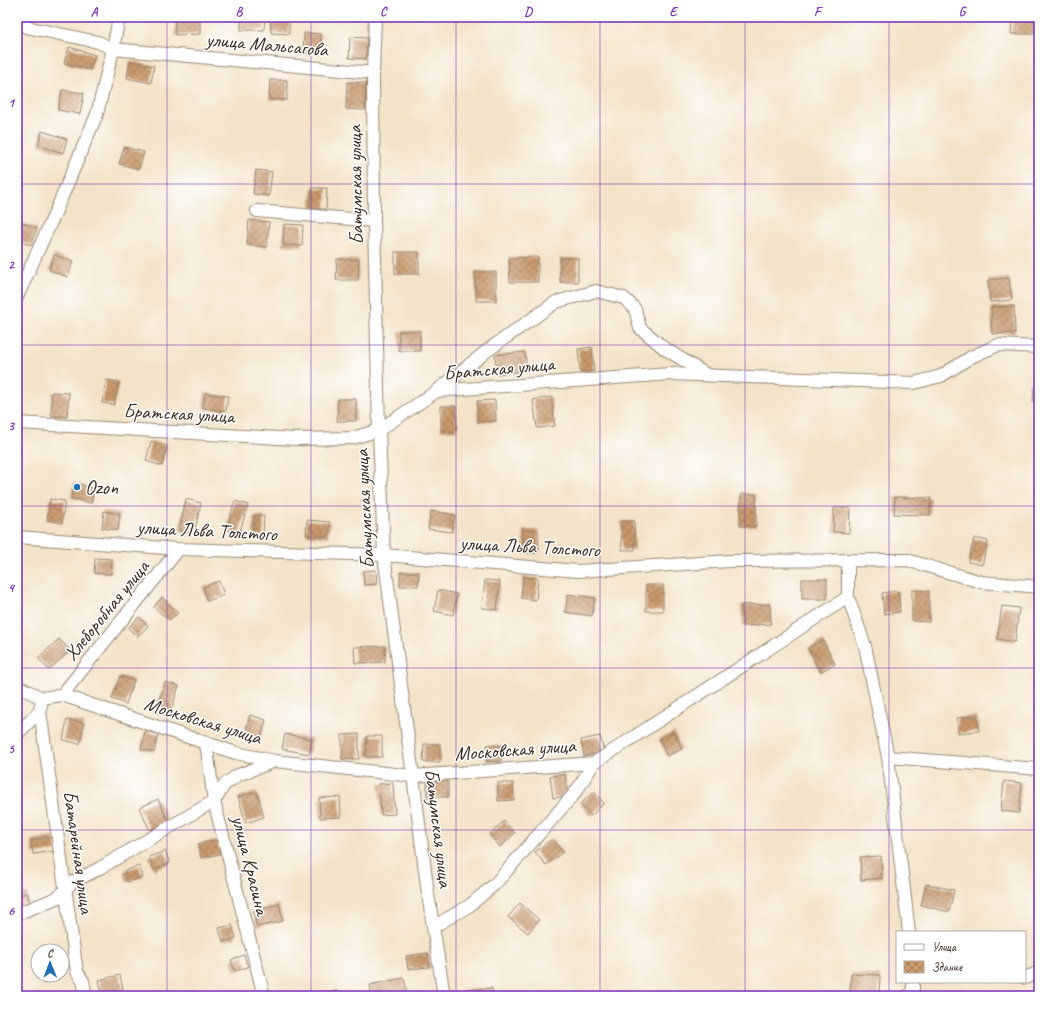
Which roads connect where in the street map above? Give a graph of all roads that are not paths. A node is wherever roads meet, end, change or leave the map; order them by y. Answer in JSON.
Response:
{"nodes":[{"id":1,"x":119,"y":17,"type":"edge"},
{"id":2,"x":375,"y":17,"type":"edge"},
{"id":3,"x":23,"y":24,"type":"edge"},
{"id":4,"x":113,"y":49,"type":"junction"},
{"id":5,"x":373,"y":73,"type":"junction"},
{"id":6,"x":257,"y":211,"type":"dead end"},
{"id":7,"x":374,"y":221,"type":"junction"},
{"id":8,"x":17,"y":297,"type":"edge"},
{"id":9,"x":1039,"y":347,"type":"edge"},
{"id":10,"x":708,"y":376,"type":"junction"},
{"id":11,"x":437,"y":391,"type":"junction"},
{"id":12,"x":17,"y":423,"type":"edge"},
{"id":13,"x":379,"y":430,"type":"junction"},
{"id":14,"x":17,"y":537,"type":"edge"},
{"id":15,"x":179,"y":549,"type":"junction"},
{"id":16,"x":384,"y":555,"type":"junction"},
{"id":17,"x":848,"y":560,"type":"junction"},
{"id":18,"x":1039,"y":587,"type":"edge"},
{"id":19,"x":848,"y":597,"type":"junction"},
{"id":20,"x":17,"y":686,"type":"edge"},
{"id":21,"x":62,"y":695,"type":"junction"},
{"id":22,"x":42,"y":698,"type":"junction"},
{"id":23,"x":40,"y":711,"type":"junction"},
{"id":24,"x":17,"y":734,"type":"edge"},
{"id":25,"x":206,"y":743,"type":"junction"},
{"id":26,"x":888,"y":757,"type":"junction"},
{"id":27,"x":275,"y":761,"type":"junction"},
{"id":28,"x":594,"y":763,"type":"junction"},
{"id":29,"x":1039,"y":769,"type":"edge"},
{"id":30,"x":413,"y":776,"type":"junction"},
{"id":31,"x":214,"y":801,"type":"junction"},
{"id":32,"x":66,"y":890,"type":"junction"},
{"id":33,"x":17,"y":914,"type":"edge"},
{"id":34,"x":433,"y":927,"type":"junction"},
{"id":35,"x":909,"y":931,"type":"edge"},
{"id":36,"x":1039,"y":972,"type":"edge"},
{"id":37,"x":1026,"y":978,"type":"edge"},
{"id":38,"x":913,"y":983,"type":"edge"},
{"id":39,"x":86,"y":996,"type":"edge"},
{"id":40,"x":264,"y":996,"type":"edge"},
{"id":41,"x":444,"y":996,"type":"edge"},
{"id":42,"x":908,"y":996,"type":"edge"}],
"edges":[{"from":1,"to":4,"type":"street"},
{"from":2,"to":5,"type":"street","name":"Батумская улица"},
{"from":3,"to":4,"type":"street","name":"улица Мальсагова"},
{"from":4,"to":5,"type":"street","name":"улица Мальсагова"},
{"from":4,"to":8,"type":"street"},
{"from":5,"to":7,"type":"street","name":"Батумская улица"},
{"from":6,"to":7,"type":"street"},
{"from":7,"to":13,"type":"street","name":"Батумская улица"},
{"from":9,"to":10,"type":"street","name":"Братская улица"},
{"from":10,"to":11,"type":"street","name":"Братская улица"},
{"from":10,"to":11,"type":"street"},
{"from":11,"to":13,"type":"street","name":"Братская улица"},
{"from":12,"to":13,"type":"street","name":"Братская улица"},
{"from":13,"to":16,"type":"street","name":"Батумская улица"},
{"from":14,"to":15,"type":"street","name":"улица Льва Толстого"},
{"from":15,"to":16,"type":"street","name":"улица Льва Толстого"},
{"from":15,"to":21,"type":"street","name":"Хлеборобная улица"},
{"from":16,"to":17,"type":"street","name":"улица Льва Толстого"},
{"from":16,"to":30,"type":"street","name":"Батумская улица"},
{"from":17,"to":18,"type":"street","name":"улица Льва Толстого"},
{"from":17,"to":19,"type":"street"},
{"from":19,"to":26,"type":"street"},
{"from":19,"to":28,"type":"street","name":"Московская улица"},
{"from":20,"to":22,"type":"street"},
{"from":21,"to":22,"type":"street","name":"Московская улица"},
{"from":21,"to":25,"type":"street","name":"Московская улица"},
{"from":22,"to":23,"type":"street"},
{"from":23,"to":24,"type":"street"},
{"from":23,"to":32,"type":"street","name":"Батарейная улица"},
{"from":25,"to":27,"type":"street","name":"Московская улица"},
{"from":25,"to":31,"type":"street","name":"улица Красина"},
{"from":26,"to":29,"type":"street"},
{"from":26,"to":35,"type":"street"},
{"from":27,"to":30,"type":"street","name":"Московская улица"},
{"from":27,"to":31,"type":"street"},
{"from":28,"to":30,"type":"street","name":"Московская улица"},
{"from":28,"to":34,"type":"street"},
{"from":30,"to":34,"type":"street","name":"Батумская улица"},
{"from":31,"to":32,"type":"street"},
{"from":31,"to":40,"type":"street","name":"улица Красина"},
{"from":32,"to":33,"type":"street"},
{"from":32,"to":39,"type":"street","name":"Батарейная улица"},
{"from":34,"to":41,"type":"street","name":"Батумская улица"},
{"from":36,"to":37,"type":"street"},
{"from":38,"to":42,"type":"street"}]}
